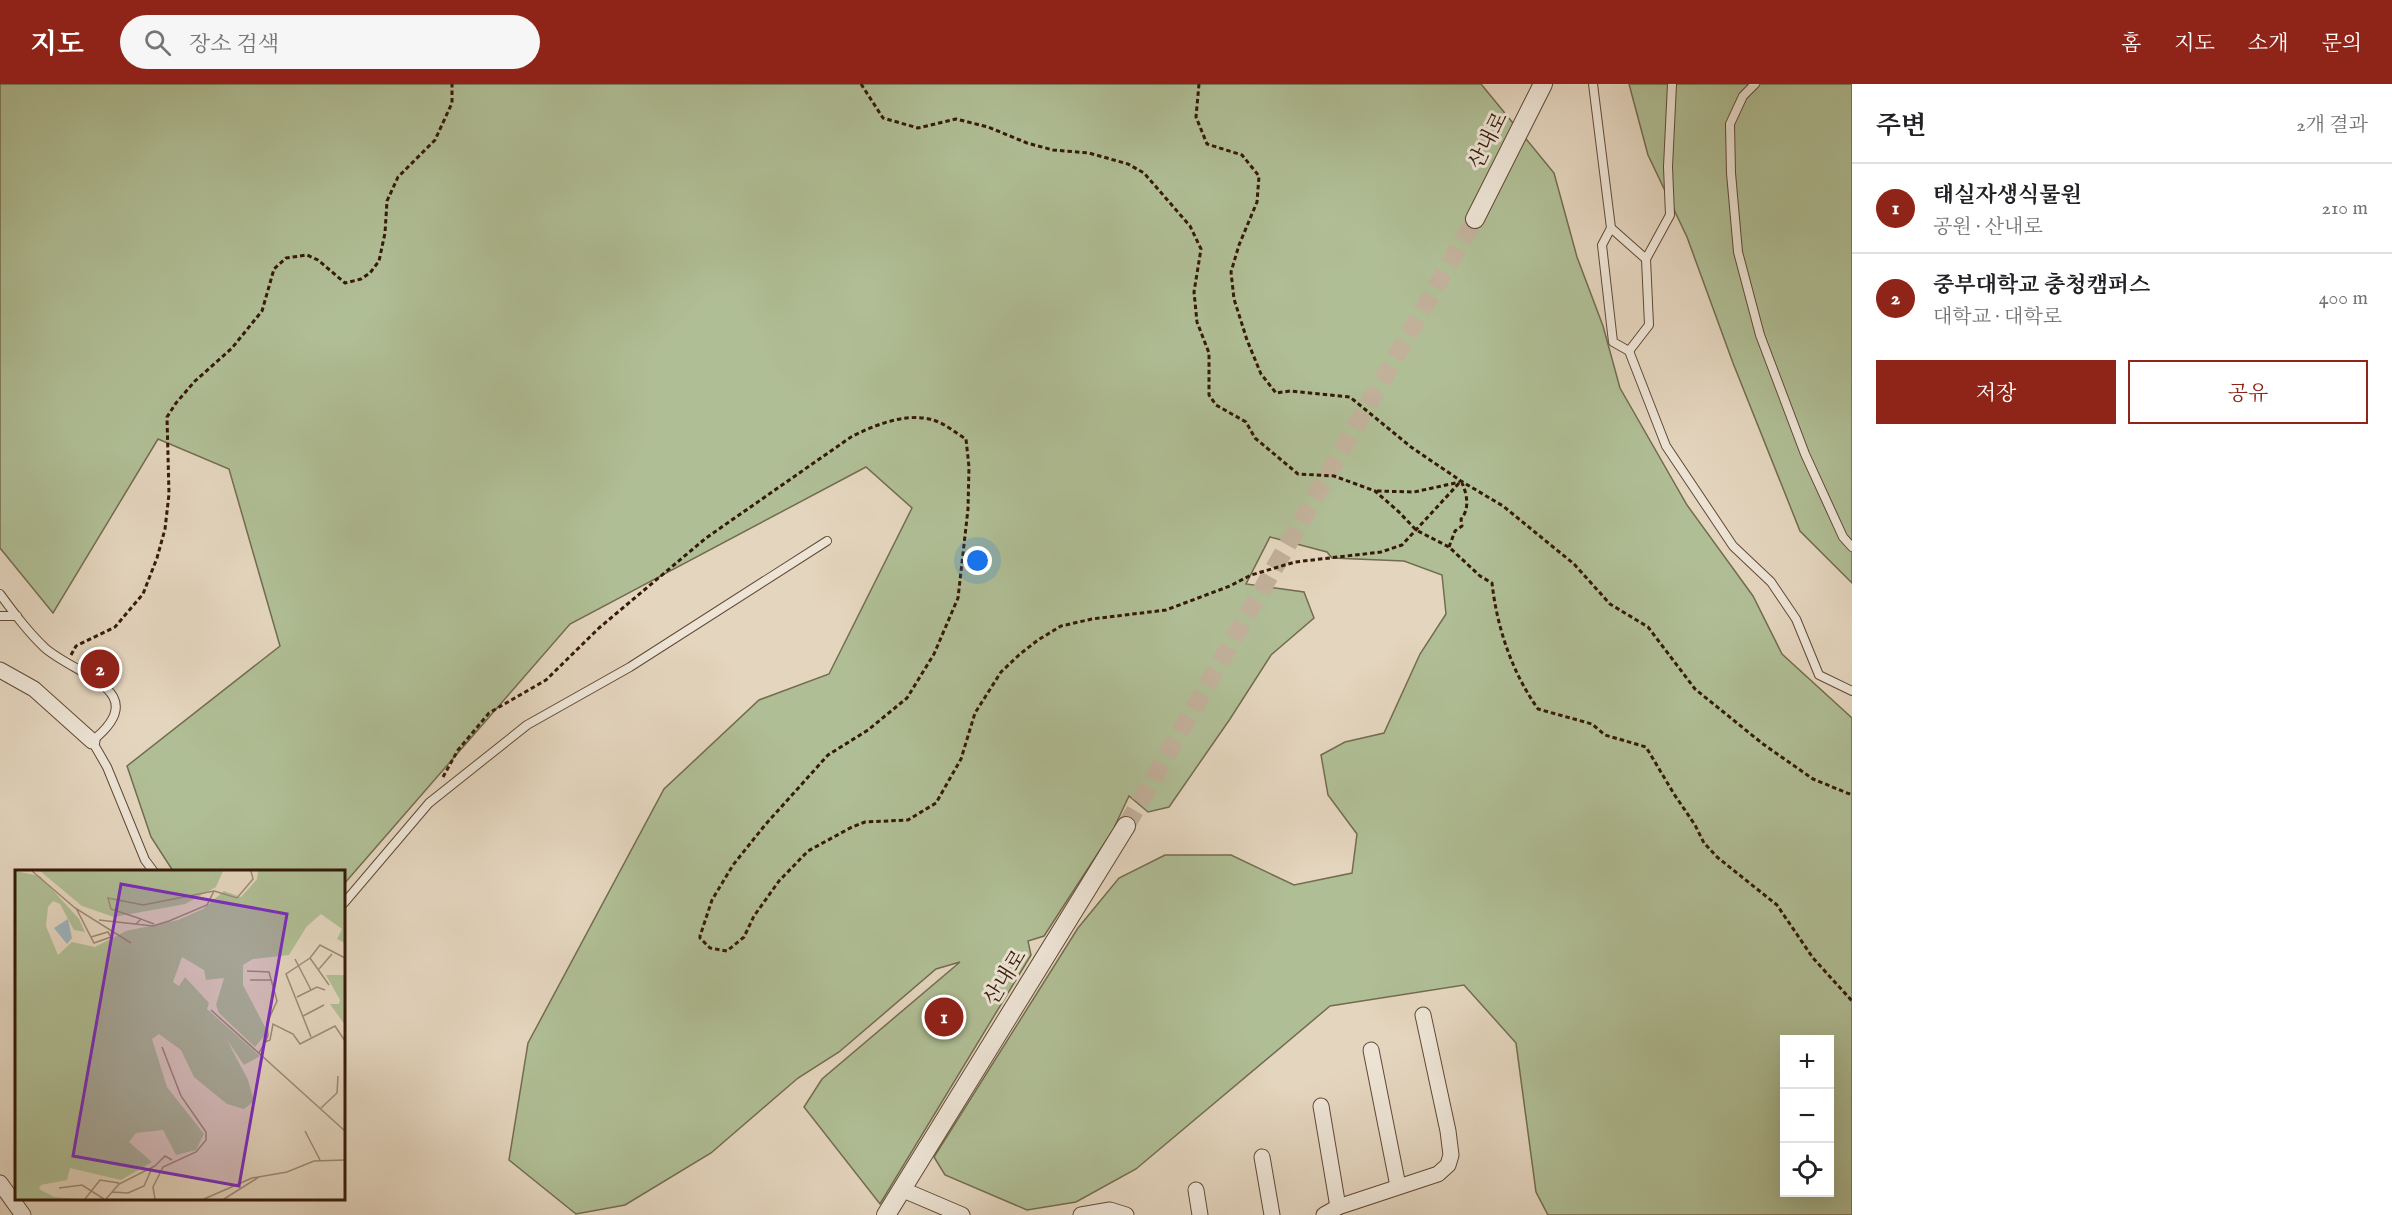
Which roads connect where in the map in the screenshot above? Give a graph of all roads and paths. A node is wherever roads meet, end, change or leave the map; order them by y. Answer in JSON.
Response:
{"nodes":[{"id":1,"x":452,"y":84,"type":"edge"},
{"id":2,"x":861,"y":84,"type":"edge"},
{"id":3,"x":1199,"y":84,"type":"edge"},
{"id":4,"x":1542,"y":84,"type":"edge"},
{"id":5,"x":1593,"y":84,"type":"edge"},
{"id":6,"x":1672,"y":84,"type":"edge"},
{"id":7,"x":1755,"y":84,"type":"edge"},
{"id":8,"x":1475,"y":219,"type":"tunnel mouth"},
{"id":9,"x":1611,"y":228,"type":"junction"},
{"id":10,"x":1646,"y":259,"type":"junction"},
{"id":11,"x":1629,"y":351,"type":"junction"},
{"id":12,"x":1461,"y":481,"type":"junction"},
{"id":13,"x":1375,"y":491,"type":"junction"},
{"id":14,"x":1416,"y":530,"type":"junction"},
{"id":15,"x":827,"y":541,"type":"dead end"},
{"id":16,"x":1449,"y":547,"type":"junction"},
{"id":17,"x":1852,"y":547,"type":"edge"},
{"id":18,"x":0,"y":594,"type":"edge"},
{"id":19,"x":0,"y":616,"type":"edge"},
{"id":20,"x":17,"y":616,"type":"junction"},
{"id":21,"x":66,"y":664,"type":"junction"},
{"id":22,"x":0,"y":670,"type":"edge"},
{"id":23,"x":1852,"y":691,"type":"edge"},
{"id":24,"x":92,"y":741,"type":"junction"},
{"id":25,"x":1852,"y":795,"type":"edge"},
{"id":26,"x":429,"y":803,"type":"junction"},
{"id":27,"x":1126,"y":826,"type":"tunnel mouth"},
{"id":28,"x":152,"y":870,"type":"edge"},
{"id":29,"x":345,"y":902,"type":"edge"},
{"id":30,"x":1852,"y":1002,"type":"edge"},
{"id":31,"x":1423,"y":1015,"type":"dead end"},
{"id":32,"x":1371,"y":1050,"type":"dead end"},
{"id":33,"x":1321,"y":1106,"type":"dead end"},
{"id":34,"x":1262,"y":1157,"type":"dead end"},
{"id":35,"x":0,"y":1183,"type":"edge"},
{"id":36,"x":1398,"y":1186,"type":"junction"},
{"id":37,"x":901,"y":1189,"type":"junction"},
{"id":38,"x":1196,"y":1190,"type":"dead end"},
{"id":39,"x":1338,"y":1207,"type":"junction"},
{"id":40,"x":23,"y":1215,"type":"edge"},
{"id":41,"x":886,"y":1215,"type":"edge"},
{"id":42,"x":962,"y":1215,"type":"edge"},
{"id":43,"x":1081,"y":1215,"type":"edge"},
{"id":44,"x":1126,"y":1215,"type":"edge"},
{"id":45,"x":1200,"y":1215,"type":"edge"},
{"id":46,"x":1272,"y":1215,"type":"edge"},
{"id":47,"x":1324,"y":1215,"type":"edge"}],
"edges":[{"from":1,"to":21,"type":"path"},
{"from":2,"to":13,"type":"path"},
{"from":3,"to":12,"type":"path"},
{"from":4,"to":8,"type":"street","name":"산내로"},
{"from":5,"to":9,"type":"lane"},
{"from":6,"to":10,"type":"lane"},
{"from":7,"to":17,"type":"lane"},
{"from":9,"to":10,"type":"lane"},
{"from":9,"to":11,"type":"lane"},
{"from":10,"to":11,"type":"lane"},
{"from":11,"to":23,"type":"lane"},
{"from":12,"to":13,"type":"path"},
{"from":12,"to":14,"type":"path"},
{"from":12,"to":16,"type":"path"},
{"from":12,"to":25,"type":"path"},
{"from":13,"to":14,"type":"path"},
{"from":14,"to":16,"type":"path"},
{"from":14,"to":26,"type":"path"},
{"from":15,"to":26,"type":"lane"},
{"from":16,"to":30,"type":"path"},
{"from":18,"to":20,"type":"lane"},
{"from":19,"to":20,"type":"lane"},
{"from":20,"to":21,"type":"lane"},
{"from":21,"to":24,"type":"lane"},
{"from":22,"to":24,"type":"street"},
{"from":24,"to":28,"type":"lane"},
{"from":26,"to":29,"type":"lane"},
{"from":27,"to":37,"type":"street","name":"산내로"},
{"from":31,"to":36,"type":"street"},
{"from":32,"to":36,"type":"street"},
{"from":33,"to":39,"type":"street"},
{"from":34,"to":46,"type":"street"},
{"from":35,"to":40,"type":"street"},
{"from":36,"to":39,"type":"street"},
{"from":37,"to":41,"type":"street","name":"산내로"},
{"from":37,"to":42,"type":"street"},
{"from":38,"to":45,"type":"street"},
{"from":39,"to":47,"type":"street"},
{"from":43,"to":44,"type":"street"}]}
